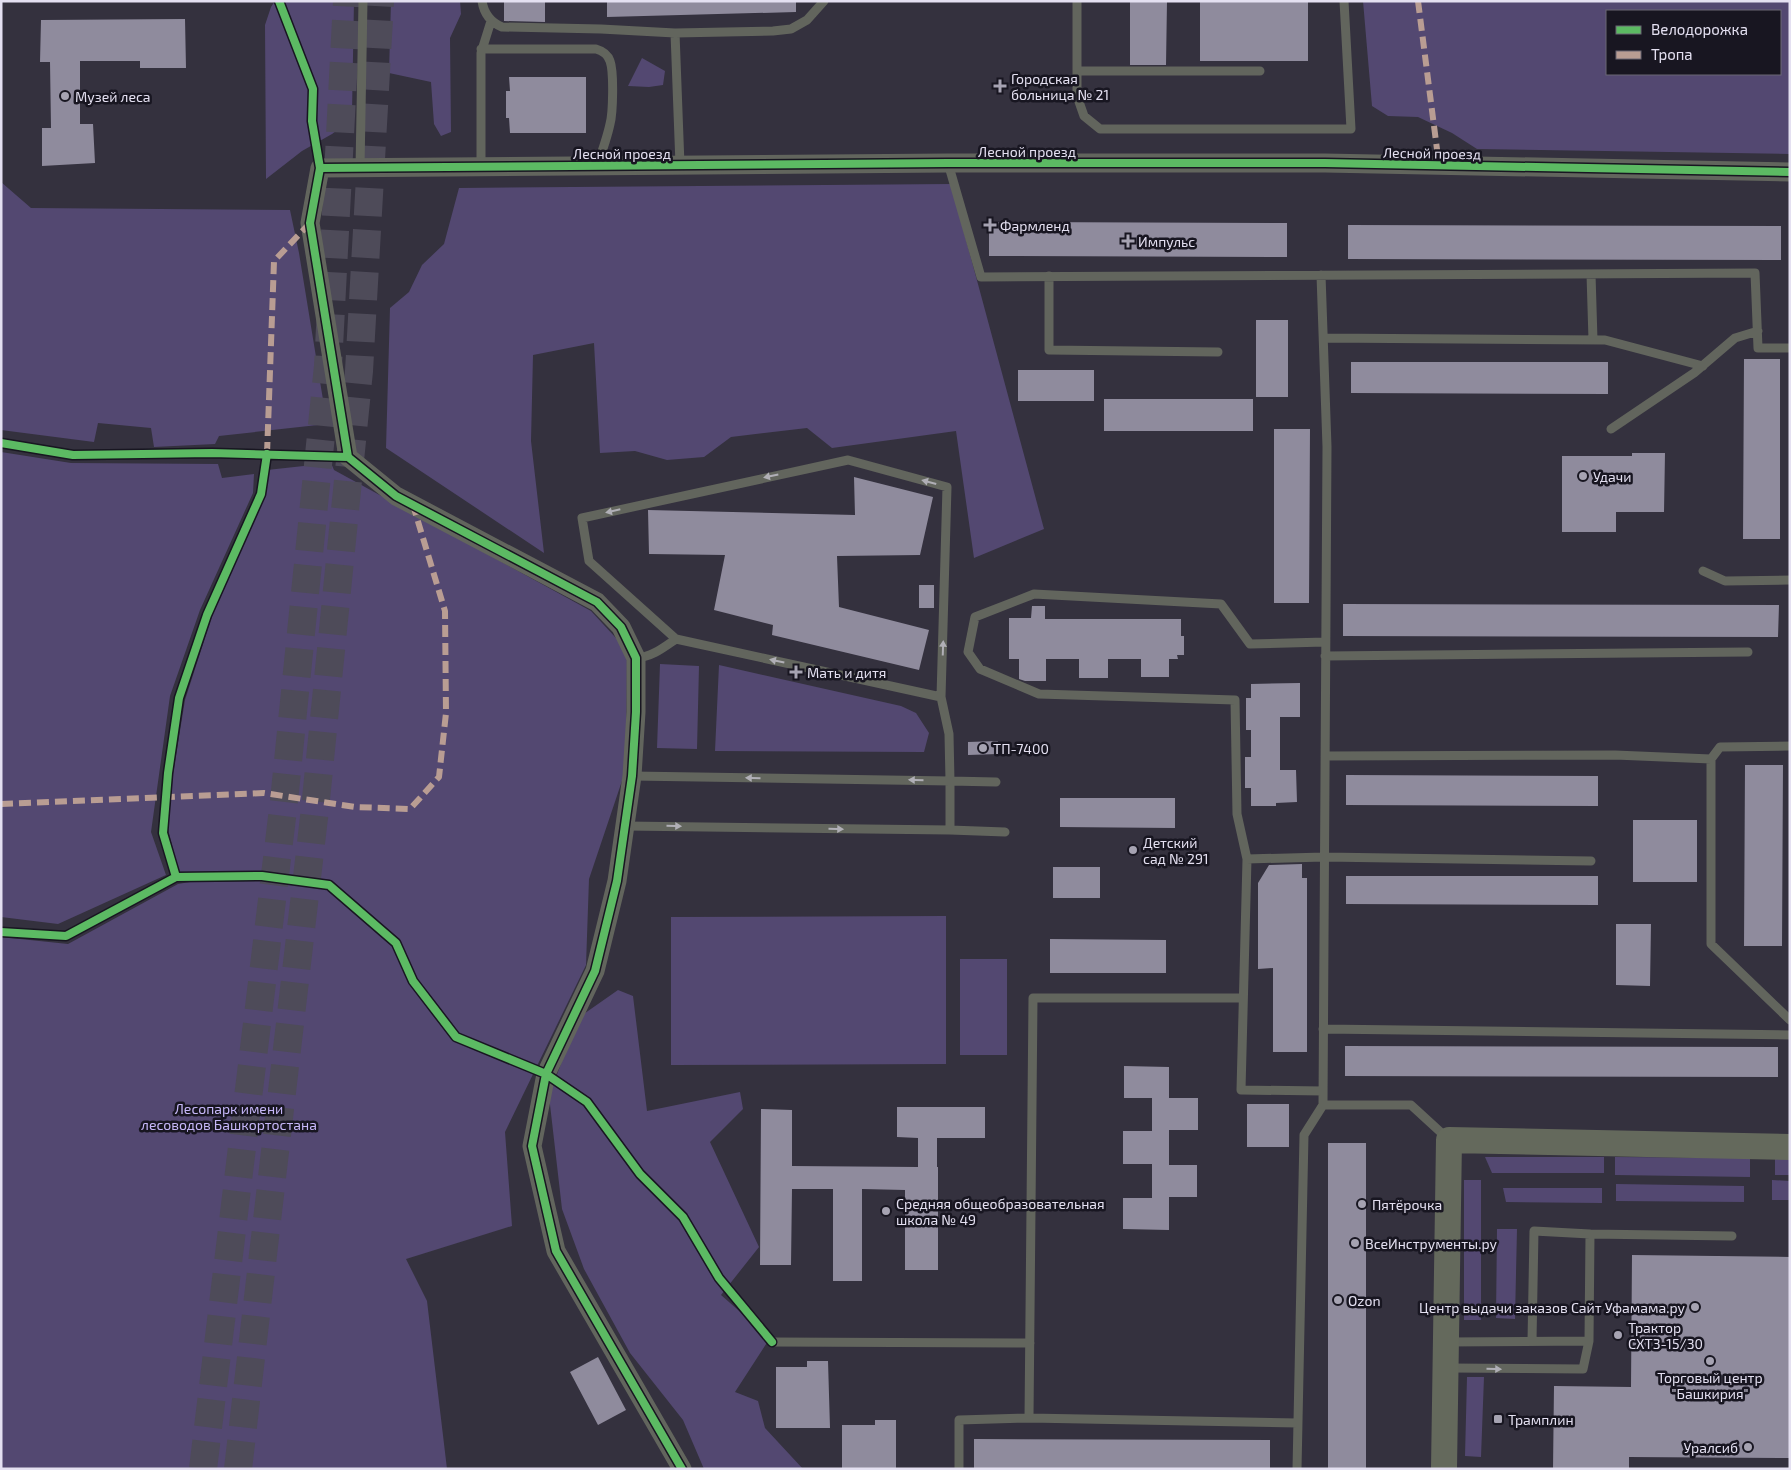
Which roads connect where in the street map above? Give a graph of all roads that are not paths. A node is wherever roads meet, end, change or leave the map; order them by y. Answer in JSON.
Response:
{"nodes":[{"id":1,"x":363,"y":1,"type":"edge"},
{"id":2,"x":482,"y":1,"type":"edge"},
{"id":3,"x":824,"y":1,"type":"edge"},
{"id":4,"x":1076,"y":1,"type":"edge"},
{"id":5,"x":1344,"y":1,"type":"edge"},
{"id":6,"x":491,"y":21,"type":"junction"},
{"id":7,"x":675,"y":33,"type":"junction"},
{"id":8,"x":481,"y":49,"type":"junction"},
{"id":9,"x":1077,"y":71,"type":"junction"},
{"id":10,"x":1260,"y":71,"type":"dead end"},
{"id":11,"x":948,"y":164,"type":"junction"},
{"id":12,"x":680,"y":165,"type":"junction"},
{"id":13,"x":597,"y":166,"type":"junction"},
{"id":14,"x":481,"y":167,"type":"junction"},
{"id":15,"x":360,"y":168,"type":"junction"},
{"id":16,"x":1790,"y":172,"type":"edge"},
{"id":17,"x":1591,"y":274,"type":"junction"},
{"id":18,"x":1049,"y":276,"type":"junction"},
{"id":19,"x":1321,"y":276,"type":"junction"},
{"id":20,"x":1758,"y":331,"type":"junction"},
{"id":21,"x":1324,"y":338,"type":"junction"},
{"id":22,"x":1593,"y":340,"type":"junction"},
{"id":23,"x":1790,"y":348,"type":"edge"},
{"id":24,"x":1218,"y":352,"type":"dead end"},
{"id":25,"x":1703,"y":366,"type":"junction"},
{"id":26,"x":1611,"y":429,"type":"dead end"},
{"id":27,"x":267,"y":454,"type":"dead end"},
{"id":28,"x":348,"y":457,"type":"junction"},
{"id":29,"x":1703,"y":571,"type":"dead end"},
{"id":30,"x":1790,"y":580,"type":"edge"},
{"id":31,"x":676,"y":639,"type":"junction"},
{"id":32,"x":1325,"y":642,"type":"junction"},
{"id":33,"x":1748,"y":652,"type":"dead end"},
{"id":34,"x":1325,"y":656,"type":"junction"},
{"id":35,"x":636,"y":658,"type":"junction"},
{"id":36,"x":941,"y":697,"type":"junction"},
{"id":37,"x":1790,"y":746,"type":"edge"},
{"id":38,"x":1325,"y":756,"type":"junction"},
{"id":39,"x":1712,"y":759,"type":"junction"},
{"id":40,"x":632,"y":776,"type":"junction"},
{"id":41,"x":950,"y":781,"type":"junction"},
{"id":42,"x":996,"y":782,"type":"dead end"},
{"id":43,"x":625,"y":826,"type":"junction"},
{"id":44,"x":950,"y":830,"type":"junction"},
{"id":45,"x":1005,"y":832,"type":"dead end"},
{"id":46,"x":1324,"y":857,"type":"junction"},
{"id":47,"x":1247,"y":859,"type":"junction"},
{"id":48,"x":1591,"y":862,"type":"dead end"},
{"id":49,"x":1244,"y":998,"type":"junction"},
{"id":50,"x":1790,"y":1020,"type":"edge"},
{"id":51,"x":1323,"y":1029,"type":"junction"},
{"id":52,"x":1790,"y":1035,"type":"edge"},
{"id":53,"x":1323,"y":1091,"type":"junction"},
{"id":54,"x":1323,"y":1105,"type":"junction"},
{"id":55,"x":1449,"y":1140,"type":"junction"},
{"id":56,"x":1790,"y":1147,"type":"edge"},
{"id":57,"x":1590,"y":1234,"type":"junction"},
{"id":58,"x":1732,"y":1236,"type":"dead end"},
{"id":59,"x":1532,"y":1341,"type":"junction"},
{"id":60,"x":1589,"y":1341,"type":"junction"},
{"id":61,"x":772,"y":1342,"type":"dead end"},
{"id":62,"x":1446,"y":1342,"type":"junction"},
{"id":63,"x":1030,"y":1343,"type":"junction"},
{"id":64,"x":1446,"y":1368,"type":"junction"},
{"id":65,"x":1029,"y":1418,"type":"junction"},
{"id":66,"x":1298,"y":1424,"type":"junction"},
{"id":67,"x":682,"y":1469,"type":"edge"},
{"id":68,"x":959,"y":1469,"type":"edge"},
{"id":69,"x":1297,"y":1469,"type":"edge"},
{"id":70,"x":1444,"y":1469,"type":"edge"}],
"edges":[{"from":1,"to":15,"type":"lane"},
{"from":2,"to":6,"type":"lane"},
{"from":3,"to":7,"type":"lane"},
{"from":4,"to":9,"type":"lane"},
{"from":5,"to":9,"type":"lane"},
{"from":6,"to":7,"type":"lane"},
{"from":6,"to":8,"type":"lane"},
{"from":7,"to":12,"type":"lane"},
{"from":8,"to":13,"type":"lane"},
{"from":8,"to":14,"type":"lane"},
{"from":9,"to":10,"type":"lane"},
{"from":11,"to":12,"type":"street","name":"Лесной проезд"},
{"from":11,"to":16,"type":"street","name":"Лесной проезд"},
{"from":11,"to":18,"type":"lane"},
{"from":12,"to":13,"type":"street","name":"Лесной проезд"},
{"from":13,"to":14,"type":"street","name":"Лесной проезд"},
{"from":14,"to":15,"type":"street","name":"Лесной проезд"},
{"from":15,"to":28,"type":"street","name":"Лесной проезд"},
{"from":17,"to":19,"type":"lane"},
{"from":17,"to":20,"type":"lane"},
{"from":17,"to":22,"type":"lane"},
{"from":18,"to":19,"type":"lane"},
{"from":18,"to":24,"type":"lane"},
{"from":19,"to":21,"type":"lane"},
{"from":20,"to":23,"type":"lane"},
{"from":20,"to":25,"type":"lane"},
{"from":21,"to":22,"type":"lane"},
{"from":21,"to":32,"type":"lane"},
{"from":22,"to":25,"type":"lane"},
{"from":25,"to":26,"type":"lane"},
{"from":27,"to":28,"type":"lane"},
{"from":28,"to":35,"type":"street"},
{"from":29,"to":30,"type":"lane"},
{"from":31,"to":35,"type":"lane"},
{"from":36,"to":31,"type":"lane","one_way":true},
{"from":36,"to":31,"type":"lane","one_way":true},
{"from":32,"to":34,"type":"lane"},
{"from":32,"to":47,"type":"lane"},
{"from":33,"to":34,"type":"lane"},
{"from":34,"to":38,"type":"lane"},
{"from":35,"to":40,"type":"street"},
{"from":36,"to":41,"type":"lane"},
{"from":37,"to":39,"type":"lane"},
{"from":38,"to":39,"type":"lane"},
{"from":38,"to":46,"type":"lane"},
{"from":39,"to":50,"type":"lane"},
{"from":41,"to":40,"type":"lane","one_way":true},
{"from":40,"to":43,"type":"street"},
{"from":41,"to":42,"type":"lane"},
{"from":41,"to":44,"type":"lane"},
{"from":43,"to":44,"type":"lane","one_way":true},
{"from":43,"to":67,"type":"street"},
{"from":44,"to":45,"type":"lane"},
{"from":46,"to":47,"type":"lane"},
{"from":46,"to":48,"type":"lane"},
{"from":46,"to":51,"type":"lane"},
{"from":47,"to":49,"type":"lane"},
{"from":49,"to":53,"type":"lane"},
{"from":49,"to":63,"type":"lane"},
{"from":51,"to":52,"type":"lane"},
{"from":51,"to":53,"type":"lane"},
{"from":53,"to":54,"type":"lane"},
{"from":54,"to":55,"type":"lane"},
{"from":54,"to":66,"type":"lane"},
{"from":55,"to":56,"type":"street"},
{"from":55,"to":62,"type":"street"},
{"from":57,"to":58,"type":"lane"},
{"from":57,"to":59,"type":"lane"},
{"from":57,"to":60,"type":"lane"},
{"from":59,"to":60,"type":"lane"},
{"from":59,"to":62,"type":"lane"},
{"from":64,"to":60,"type":"lane","one_way":true},
{"from":61,"to":63,"type":"lane"},
{"from":62,"to":64,"type":"street"},
{"from":63,"to":65,"type":"lane"},
{"from":64,"to":70,"type":"street"},
{"from":65,"to":66,"type":"lane"},
{"from":65,"to":68,"type":"lane"},
{"from":66,"to":69,"type":"lane"}]}
